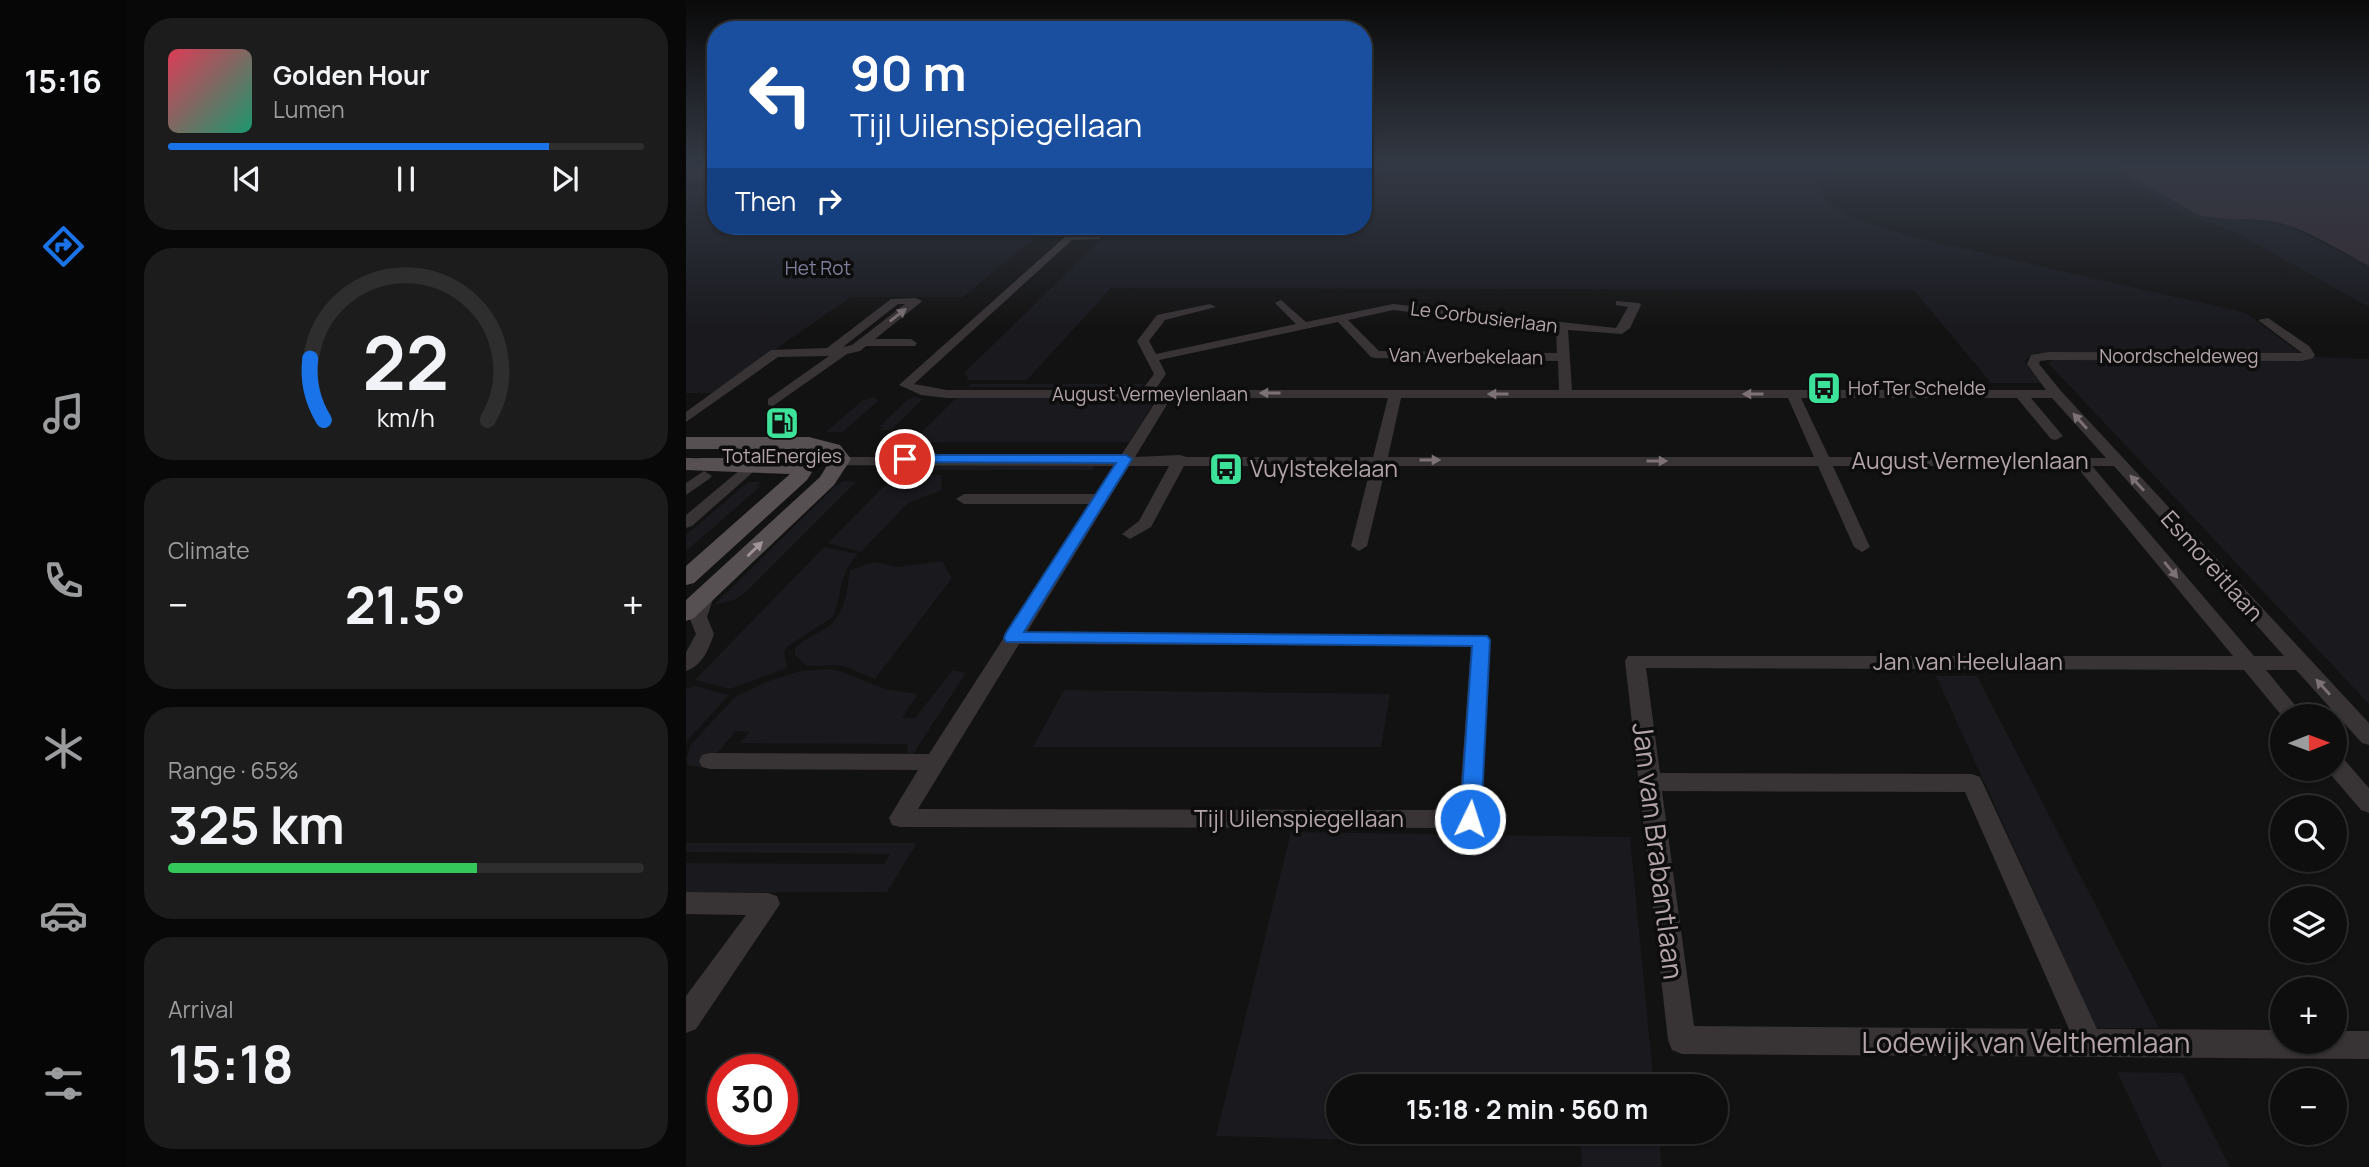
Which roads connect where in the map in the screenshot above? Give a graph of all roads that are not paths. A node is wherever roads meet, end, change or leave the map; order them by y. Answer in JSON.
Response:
{"nodes":[{"id":1,"x":1097,"y":237,"type":"dead end"},
{"id":2,"x":1282,"y":303,"type":"dead end"},
{"id":3,"x":1620,"y":303,"type":"dead end"},
{"id":4,"x":1210,"y":307,"type":"dead end"},
{"id":5,"x":1340,"y":318,"type":"junction"},
{"id":6,"x":2264,"y":320,"type":"dead end"},
{"id":7,"x":1304,"y":326,"type":"junction"},
{"id":8,"x":1562,"y":326,"type":"junction"},
{"id":9,"x":863,"y":342,"type":"junction"},
{"id":10,"x":911,"y":343,"type":"dead end"},
{"id":11,"x":836,"y":351,"type":"junction"},
{"id":12,"x":1564,"y":357,"type":"junction"},
{"id":13,"x":1152,"y":358,"type":"junction"},
{"id":14,"x":1147,"y":392,"type":"junction"},
{"id":15,"x":1168,"y":392,"type":"junction"},
{"id":16,"x":1396,"y":393,"type":"junction"},
{"id":17,"x":1566,"y":394,"type":"junction"},
{"id":18,"x":1793,"y":394,"type":"junction"},
{"id":19,"x":2021,"y":394,"type":"junction"},
{"id":20,"x":2056,"y":394,"type":"junction"},
{"id":21,"x":773,"y":402,"type":"dead end"},
{"id":22,"x":686,"y":418,"type":"edge"},
{"id":23,"x":2056,"y":436,"type":"dead end"},
{"id":24,"x":686,"y":443,"type":"edge"},
{"id":25,"x":767,"y":443,"type":"junction"},
{"id":26,"x":836,"y":459,"type":"junction"},
{"id":27,"x":1126,"y":459,"type":"junction"},
{"id":28,"x":1180,"y":459,"type":"junction"},
{"id":29,"x":1380,"y":460,"type":"junction"},
{"id":30,"x":1823,"y":461,"type":"junction"},
{"id":31,"x":2079,"y":461,"type":"junction"},
{"id":32,"x":2117,"y":462,"type":"junction"},
{"id":33,"x":686,"y":463,"type":"edge"},
{"id":34,"x":754,"y":463,"type":"junction"},
{"id":35,"x":704,"y":476,"type":"dead end"},
{"id":36,"x":800,"y":476,"type":"junction"},
{"id":37,"x":686,"y":490,"type":"edge"},
{"id":38,"x":964,"y":499,"type":"dead end"},
{"id":39,"x":1101,"y":499,"type":"junction"},
{"id":40,"x":686,"y":523,"type":"edge"},
{"id":41,"x":1130,"y":534,"type":"dead end"},
{"id":42,"x":1359,"y":546,"type":"dead end"},
{"id":43,"x":1862,"y":547,"type":"dead end"},
{"id":44,"x":686,"y":578,"type":"edge"},
{"id":45,"x":705,"y":596,"type":"junction"},
{"id":46,"x":686,"y":613,"type":"edge"},
{"id":47,"x":1012,"y":638,"type":"junction"},
{"id":48,"x":1635,"y":661,"type":"joint"},
{"id":49,"x":2250,"y":663,"type":"junction"},
{"id":50,"x":2301,"y":663,"type":"junction"},
{"id":51,"x":686,"y":664,"type":"edge"},
{"id":52,"x":2284,"y":704,"type":"edge"},
{"id":53,"x":2369,"y":737,"type":"edge"},
{"id":54,"x":710,"y":761,"type":"dead end"},
{"id":55,"x":934,"y":762,"type":"junction"},
{"id":56,"x":2347,"y":779,"type":"edge"},
{"id":57,"x":1649,"y":782,"type":"junction"},
{"id":58,"x":2369,"y":804,"type":"edge"},
{"id":59,"x":686,"y":903,"type":"edge"},
{"id":60,"x":686,"y":1019,"type":"edge"},
{"id":61,"x":1682,"y":1040,"type":"joint"},
{"id":62,"x":2090,"y":1043,"type":"junction"},
{"id":63,"x":2369,"y":1045,"type":"edge"}],
"edges":[{"from":1,"to":14,"type":"street","name":"August Vermeylenlaan"},
{"from":2,"to":7,"type":"street"},
{"from":3,"to":8,"type":"street","name":"Le Corbusierlaan"},
{"from":4,"to":13,"type":"street"},
{"from":5,"to":7,"type":"street","name":"Le Corbusierlaan"},
{"from":5,"to":8,"type":"street","name":"Le Corbusierlaan"},
{"from":5,"to":12,"type":"street","name":"Van Averbekelaan"},
{"from":6,"to":20,"type":"street","name":"Noordscheldeweg"},
{"from":7,"to":13,"type":"street","name":"Le Corbusierlaan"},
{"from":8,"to":12,"type":"street"},
{"from":9,"to":10,"type":"street"},
{"from":9,"to":11,"type":"street"},
{"from":9,"to":11,"type":"street","one_way":true},
{"from":11,"to":21,"type":"street"},
{"from":11,"to":22,"type":"street"},
{"from":12,"to":17,"type":"street"},
{"from":13,"to":14,"type":"street"},
{"from":14,"to":15,"type":"street","name":"August Vermeylenlaan"},
{"from":16,"to":15,"type":"street","name":"August Vermeylenlaan","one_way":true},
{"from":15,"to":27,"type":"street"},
{"from":17,"to":16,"type":"street","name":"August Vermeylenlaan","one_way":true},
{"from":16,"to":29,"type":"street"},
{"from":18,"to":17,"type":"street","name":"August Vermeylenlaan","one_way":true},
{"from":18,"to":19,"type":"street","name":"August Vermeylenlaan"},
{"from":18,"to":30,"type":"street","name":"August Vermeylenlaan"},
{"from":19,"to":20,"type":"street","name":"August Vermeylenlaan"},
{"from":19,"to":23,"type":"street"},
{"from":32,"to":20,"type":"street","name":"Esmoreitlaan","one_way":true},
{"from":24,"to":25,"type":"main road"},
{"from":25,"to":26,"type":"main road"},
{"from":25,"to":34,"type":"street"},
{"from":26,"to":27,"type":"street","name":"August Vermeylenlaan"},
{"from":26,"to":34,"type":"street","name":"August Vermeylenlaan"},
{"from":26,"to":36,"type":"street"},
{"from":45,"to":26,"type":"main road","one_way":true},
{"from":27,"to":28,"type":"street","name":"August Vermeylenlaan"},
{"from":27,"to":39,"type":"street"},
{"from":28,"to":29,"type":"street","name":"August Vermeylenlaan"},
{"from":28,"to":41,"type":"street"},
{"from":29,"to":30,"type":"street","name":"August Vermeylenlaan","one_way":true},
{"from":29,"to":42,"type":"street"},
{"from":30,"to":31,"type":"street","name":"August Vermeylenlaan"},
{"from":30,"to":43,"type":"street","name":"August Vermeylenlaan"},
{"from":31,"to":32,"type":"street","name":"August Vermeylenlaan"},
{"from":31,"to":49,"type":"street","name":"Esmoreitlaan","one_way":true},
{"from":50,"to":32,"type":"street","name":"Esmoreitlaan","one_way":true},
{"from":33,"to":34,"type":"main road"},
{"from":34,"to":36,"type":"main road"},
{"from":34,"to":40,"type":"street"},
{"from":35,"to":37,"type":"street"},
{"from":36,"to":44,"type":"main road"},
{"from":38,"to":39,"type":"street"},
{"from":39,"to":47,"type":"street"},
{"from":45,"to":46,"type":"main road"},
{"from":45,"to":51,"type":"street"},
{"from":47,"to":55,"type":"street"},
{"from":47,"to":55,"type":"street","name":"Tijl Uilenspiegellaan"},
{"from":48,"to":49,"type":"street","name":"Jan van Heelulaan"},
{"from":48,"to":57,"type":"street","name":"Jan van Brabantlaan"},
{"from":49,"to":50,"type":"street","name":"Jan van Heelulaan"},
{"from":49,"to":52,"type":"street","name":"Esmoreitlaan"},
{"from":53,"to":50,"type":"street","name":"Esmoreitlaan","one_way":true},
{"from":54,"to":55,"type":"street"},
{"from":56,"to":58,"type":"street"},
{"from":57,"to":61,"type":"street","name":"Jan van Brabantlaan"},
{"from":57,"to":62,"type":"street"},
{"from":59,"to":60,"type":"street"},
{"from":61,"to":62,"type":"street","name":"Lodewijk van Velthemlaan"},
{"from":62,"to":63,"type":"street","name":"Lodewijk van Velthemlaan"}]}
